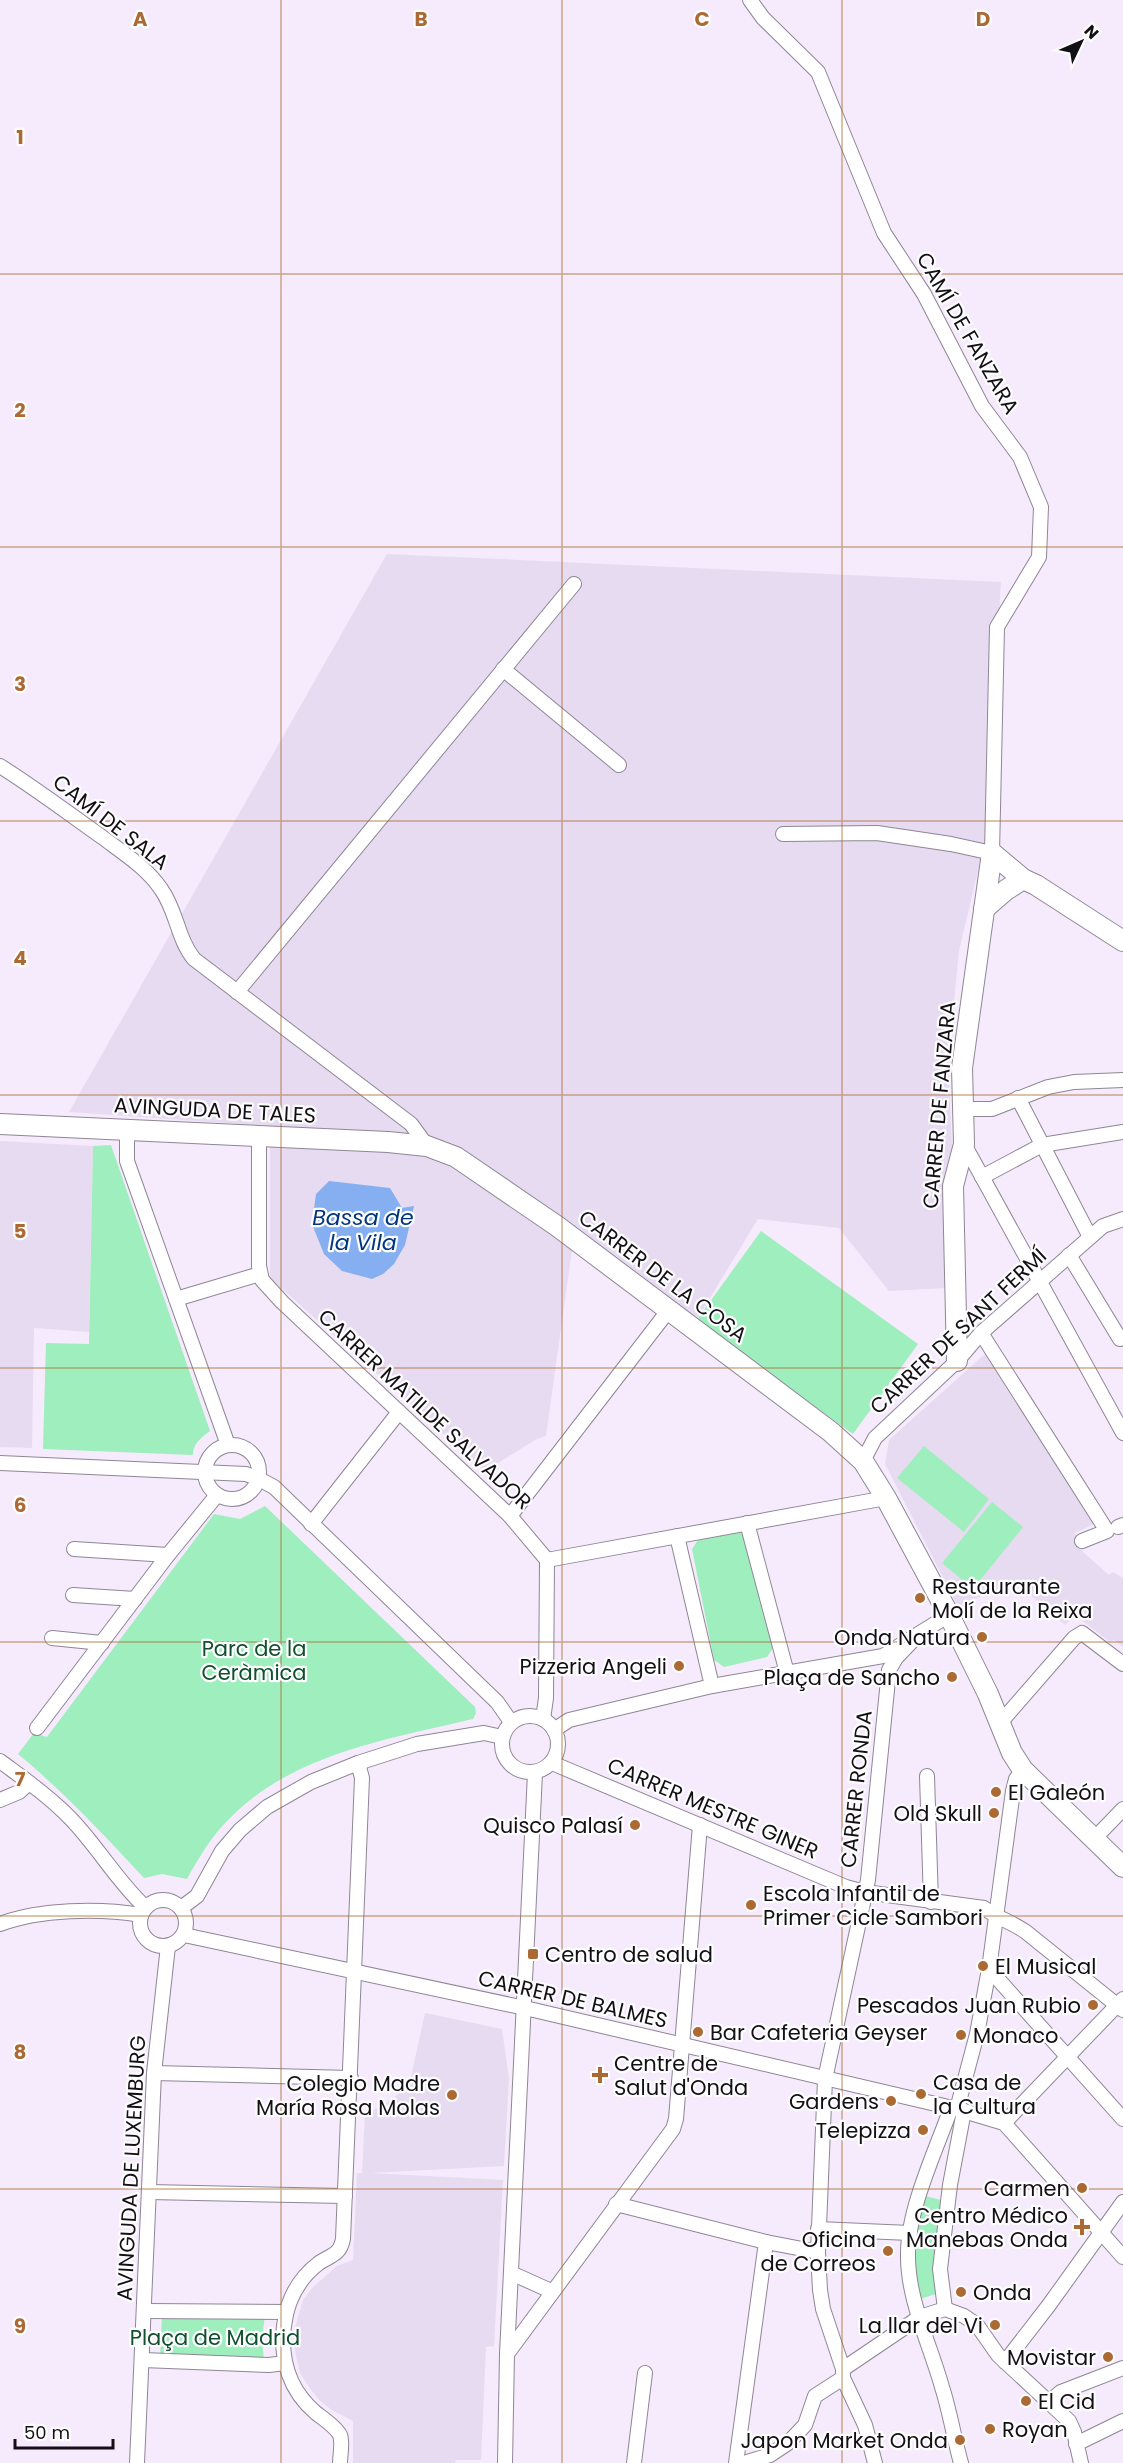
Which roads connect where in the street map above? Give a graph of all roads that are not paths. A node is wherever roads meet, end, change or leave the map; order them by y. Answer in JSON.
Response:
{"nodes":[{"id":1,"x":750,"y":0,"type":"edge"},
{"id":2,"x":574,"y":584,"type":"dead end"},
{"id":3,"x":503,"y":669,"type":"junction"},
{"id":4,"x":0,"y":765,"type":"edge"},
{"id":5,"x":619,"y":765,"type":"dead end"},
{"id":6,"x":783,"y":834,"type":"dead end"},
{"id":7,"x":992,"y":854,"type":"junction"},
{"id":8,"x":1023,"y":879,"type":"junction"},
{"id":9,"x":988,"y":884,"type":"junction"},
{"id":10,"x":984,"y":909,"type":"junction"},
{"id":11,"x":1123,"y":941,"type":"edge"},
{"id":12,"x":237,"y":992,"type":"junction"},
{"id":13,"x":1123,"y":1080,"type":"edge"},
{"id":14,"x":1018,"y":1098,"type":"junction"},
{"id":15,"x":963,"y":1109,"type":"junction"},
{"id":16,"x":0,"y":1124,"type":"edge"},
{"id":17,"x":127,"y":1130,"type":"junction"},
{"id":18,"x":1123,"y":1132,"type":"edge"},
{"id":19,"x":259,"y":1136,"type":"junction"},
{"id":20,"x":964,"y":1144,"type":"junction"},
{"id":21,"x":1042,"y":1145,"type":"junction"},
{"id":22,"x":427,"y":1146,"type":"junction"},
{"id":23,"x":982,"y":1177,"type":"junction"},
{"id":24,"x":1123,"y":1219,"type":"edge"},
{"id":25,"x":1090,"y":1238,"type":"junction"},
{"id":26,"x":1069,"y":1255,"type":"junction"},
{"id":27,"x":260,"y":1275,"type":"junction"},
{"id":28,"x":1040,"y":1281,"type":"junction"},
{"id":29,"x":176,"y":1299,"type":"junction"},
{"id":30,"x":668,"y":1311,"type":"junction"},
{"id":31,"x":981,"y":1333,"type":"junction"},
{"id":32,"x":1120,"y":1339,"type":"dead end"},
{"id":33,"x":957,"y":1361,"type":"junction"},
{"id":34,"x":399,"y":1412,"type":"junction"},
{"id":35,"x":1119,"y":1414,"type":"edge"},
{"id":36,"x":1123,"y":1433,"type":"edge"},
{"id":37,"x":228,"y":1445,"type":"junction"},
{"id":38,"x":863,"y":1461,"type":"junction"},
{"id":39,"x":0,"y":1463,"type":"edge"},
{"id":40,"x":205,"y":1471,"type":"junction"},
{"id":41,"x":259,"y":1479,"type":"junction"},
{"id":42,"x":217,"y":1495,"type":"junction"},
{"id":43,"x":886,"y":1498,"type":"junction"},
{"id":44,"x":510,"y":1516,"type":"junction"},
{"id":45,"x":747,"y":1523,"type":"junction"},
{"id":46,"x":311,"y":1524,"type":"junction"},
{"id":47,"x":677,"y":1536,"type":"junction"},
{"id":48,"x":1082,"y":1541,"type":"dead end"},
{"id":49,"x":74,"y":1549,"type":"dead end"},
{"id":50,"x":168,"y":1555,"type":"junction"},
{"id":51,"x":547,"y":1560,"type":"junction"},
{"id":52,"x":73,"y":1595,"type":"dead end"},
{"id":53,"x":135,"y":1599,"type":"junction"},
{"id":54,"x":949,"y":1615,"type":"junction"},
{"id":55,"x":52,"y":1638,"type":"dead end"},
{"id":56,"x":915,"y":1638,"type":"junction"},
{"id":57,"x":102,"y":1643,"type":"junction"},
{"id":58,"x":874,"y":1659,"type":"junction"},
{"id":59,"x":1123,"y":1664,"type":"edge"},
{"id":60,"x":787,"y":1673,"type":"junction"},
{"id":61,"x":712,"y":1686,"type":"junction"},
{"id":62,"x":888,"y":1686,"type":"junction"},
{"id":63,"x":543,"y":1719,"type":"junction"},
{"id":64,"x":511,"y":1722,"type":"junction"},
{"id":65,"x":1000,"y":1723,"type":"junction"},
{"id":66,"x":38,"y":1728,"type":"dead end"},
{"id":67,"x":554,"y":1730,"type":"junction"},
{"id":68,"x":502,"y":1737,"type":"junction"},
{"id":69,"x":0,"y":1761,"type":"edge"},
{"id":70,"x":358,"y":1763,"type":"junction"},
{"id":71,"x":552,"y":1763,"type":"junction"},
{"id":72,"x":1023,"y":1770,"type":"junction"},
{"id":73,"x":535,"y":1773,"type":"junction"},
{"id":74,"x":927,"y":1776,"type":"dead end"},
{"id":75,"x":29,"y":1783,"type":"junction"},
{"id":76,"x":0,"y":1800,"type":"edge"},
{"id":77,"x":1123,"y":1809,"type":"edge"},
{"id":78,"x":700,"y":1826,"type":"junction"},
{"id":79,"x":1094,"y":1839,"type":"junction"},
{"id":80,"x":1123,"y":1867,"type":"edge"},
{"id":81,"x":866,"y":1892,"type":"junction"},
{"id":82,"x":931,"y":1902,"type":"junction"},
{"id":83,"x":181,"y":1908,"type":"junction"},
{"id":84,"x":143,"y":1911,"type":"junction"},
{"id":85,"x":997,"y":1918,"type":"junction"},
{"id":86,"x":0,"y":1924,"type":"edge"},
{"id":87,"x":184,"y":1935,"type":"junction"},
{"id":88,"x":168,"y":1946,"type":"junction"},
{"id":89,"x":989,"y":1969,"type":"junction"},
{"id":90,"x":355,"y":1972,"type":"junction"},
{"id":91,"x":1121,"y":2005,"type":"edge"},
{"id":92,"x":525,"y":2008,"type":"junction"},
{"id":93,"x":680,"y":2046,"type":"junction"},
{"id":94,"x":1068,"y":2057,"type":"junction"},
{"id":95,"x":154,"y":2073,"type":"junction"},
{"id":96,"x":351,"y":2078,"type":"junction"},
{"id":97,"x":825,"y":2079,"type":"junction"},
{"id":98,"x":957,"y":2110,"type":"junction"},
{"id":99,"x":1123,"y":2119,"type":"edge"},
{"id":100,"x":1004,"y":2123,"type":"junction"},
{"id":101,"x":925,"y":2180,"type":"junction"},
{"id":102,"x":950,"y":2185,"type":"junction"},
{"id":103,"x":149,"y":2192,"type":"junction"},
{"id":104,"x":345,"y":2196,"type":"junction"},
{"id":105,"x":1123,"y":2202,"type":"edge"},
{"id":106,"x":616,"y":2204,"type":"junction"},
{"id":107,"x":818,"y":2229,"type":"junction"},
{"id":108,"x":1101,"y":2232,"type":"junction"},
{"id":109,"x":910,"y":2233,"type":"junction"},
{"id":110,"x":766,"y":2242,"type":"junction"},
{"id":111,"x":818,"y":2252,"type":"junction"},
{"id":112,"x":1123,"y":2258,"type":"edge"},
{"id":113,"x":511,"y":2273,"type":"junction"},
{"id":114,"x":551,"y":2291,"type":"junction"},
{"id":115,"x":945,"y":2309,"type":"junction"},
{"id":116,"x":146,"y":2311,"type":"junction"},
{"id":117,"x":286,"y":2312,"type":"junction"},
{"id":118,"x":920,"y":2317,"type":"junction"},
{"id":119,"x":507,"y":2354,"type":"junction"},
{"id":120,"x":143,"y":2360,"type":"junction"},
{"id":121,"x":285,"y":2362,"type":"junction"},
{"id":122,"x":1005,"y":2362,"type":"junction"},
{"id":123,"x":1123,"y":2368,"type":"edge"},
{"id":124,"x":645,"y":2373,"type":"dead end"},
{"id":125,"x":843,"y":2373,"type":"junction"},
{"id":126,"x":1049,"y":2402,"type":"junction"},
{"id":127,"x":1123,"y":2421,"type":"edge"},
{"id":128,"x":1076,"y":2444,"type":"junction"},
{"id":129,"x":137,"y":2463,"type":"edge"},
{"id":130,"x":340,"y":2463,"type":"edge"},
{"id":131,"x":505,"y":2463,"type":"edge"},
{"id":132,"x":634,"y":2463,"type":"edge"},
{"id":133,"x":736,"y":2463,"type":"edge"},
{"id":134,"x":744,"y":2463,"type":"edge"},
{"id":135,"x":875,"y":2463,"type":"edge"},
{"id":136,"x":961,"y":2463,"type":"edge"},
{"id":137,"x":1081,"y":2463,"type":"edge"}],
"edges":[{"from":1,"to":7,"type":"street","name":"CAMÍ DE FANZARA"},
{"from":2,"to":3,"type":"street"},
{"from":3,"to":5,"type":"street"},
{"from":3,"to":12,"type":"street"},
{"from":4,"to":12,"type":"street","name":"CAMÍ DE SALA"},
{"from":6,"to":7,"type":"street"},
{"from":7,"to":8,"type":"main road"},
{"from":7,"to":9,"type":"main road","name":"CARRER DE FANZARA"},
{"from":8,"to":9,"type":"main road"},
{"from":8,"to":10,"type":"main road"},
{"from":8,"to":11,"type":"main road"},
{"from":9,"to":10,"type":"main road","name":"CARRER DE FANZARA"},
{"from":10,"to":15,"type":"main road","name":"CARRER DE FANZARA"},
{"from":12,"to":22,"type":"street"},
{"from":13,"to":14,"type":"street"},
{"from":14,"to":15,"type":"street"},
{"from":14,"to":21,"type":"street"},
{"from":15,"to":20,"type":"main road","name":"CARRER DE FANZARA"},
{"from":16,"to":17,"type":"main road","name":"AVINGUDA DE TALES"},
{"from":17,"to":19,"type":"main road","name":"AVINGUDA DE TALES"},
{"from":17,"to":29,"type":"street"},
{"from":18,"to":21,"type":"street"},
{"from":19,"to":22,"type":"main road","name":"AVINGUDA DE TALES"},
{"from":19,"to":27,"type":"street"},
{"from":20,"to":23,"type":"street"},
{"from":20,"to":33,"type":"main road","name":"CARRER DE FANZARA"},
{"from":21,"to":23,"type":"street"},
{"from":21,"to":25,"type":"street"},
{"from":22,"to":30,"type":"main road","name":"CARRER DE LA COSA"},
{"from":23,"to":28,"type":"street"},
{"from":24,"to":25,"type":"street","name":"CARRER DE SANT FERMÍ"},
{"from":25,"to":26,"type":"street","name":"CARRER DE SANT FERMÍ"},
{"from":26,"to":28,"type":"street","name":"CARRER DE SANT FERMÍ"},
{"from":26,"to":32,"type":"street"},
{"from":27,"to":29,"type":"street"},
{"from":27,"to":34,"type":"street","name":"CARRER MATILDE SALVADOR"},
{"from":28,"to":31,"type":"street","name":"CARRER DE SANT FERMÍ"},
{"from":28,"to":35,"type":"street"},
{"from":29,"to":37,"type":"street"},
{"from":30,"to":38,"type":"main road","name":"CARRER DE LA COSA"},
{"from":30,"to":44,"type":"street"},
{"from":31,"to":33,"type":"street","name":"CARRER DE SANT FERMÍ"},
{"from":31,"to":48,"type":"street"},
{"from":33,"to":38,"type":"street","name":"CARRER DE SANT FERMÍ"},
{"from":34,"to":44,"type":"street","name":"CARRER MATILDE SALVADOR"},
{"from":34,"to":46,"type":"street"},
{"from":35,"to":36,"type":"street"},
{"from":37,"to":40,"type":"street"},
{"from":37,"to":41,"type":"street"},
{"from":38,"to":43,"type":"main road","name":"CARRER DE LA COSA"},
{"from":39,"to":40,"type":"street"},
{"from":40,"to":41,"type":"street"},
{"from":40,"to":42,"type":"street"},
{"from":41,"to":42,"type":"street"},
{"from":41,"to":46,"type":"street"},
{"from":42,"to":50,"type":"street"},
{"from":43,"to":45,"type":"street"},
{"from":43,"to":54,"type":"main road","name":"CARRER DE LA COSA"},
{"from":44,"to":51,"type":"street","name":"CARRER MATILDE SALVADOR"},
{"from":45,"to":47,"type":"street"},
{"from":45,"to":60,"type":"street"},
{"from":46,"to":64,"type":"street"},
{"from":47,"to":51,"type":"street"},
{"from":47,"to":61,"type":"street"},
{"from":49,"to":50,"type":"street"},
{"from":50,"to":53,"type":"street"},
{"from":51,"to":63,"type":"street"},
{"from":52,"to":53,"type":"street"},
{"from":53,"to":57,"type":"street"},
{"from":54,"to":56,"type":"street"},
{"from":54,"to":65,"type":"main road","name":"CARRER DE LA COSA"},
{"from":55,"to":57,"type":"street"},
{"from":56,"to":58,"type":"street"},
{"from":56,"to":62,"type":"street","name":"CARRER RONDA"},
{"from":57,"to":66,"type":"street"},
{"from":58,"to":60,"type":"street"},
{"from":58,"to":62,"type":"street","name":"CARRER RONDA"},
{"from":59,"to":65,"type":"street"},
{"from":60,"to":61,"type":"street"},
{"from":61,"to":67,"type":"street"},
{"from":62,"to":81,"type":"street","name":"CARRER RONDA"},
{"from":63,"to":64,"type":"street"},
{"from":63,"to":67,"type":"street"},
{"from":64,"to":68,"type":"street"},
{"from":65,"to":72,"type":"main road","name":"CARRER DE LA COSA"},
{"from":67,"to":71,"type":"street"},
{"from":68,"to":70,"type":"street"},
{"from":68,"to":73,"type":"street"},
{"from":69,"to":75,"type":"street"},
{"from":70,"to":83,"type":"street"},
{"from":70,"to":90,"type":"street"},
{"from":71,"to":73,"type":"street"},
{"from":71,"to":78,"type":"street","name":"CARRER MESTRE GINER"},
{"from":72,"to":79,"type":"main road","name":"CARRER DE LA COSA"},
{"from":72,"to":85,"type":"street"},
{"from":73,"to":92,"type":"street"},
{"from":74,"to":82,"type":"street"},
{"from":75,"to":76,"type":"street"},
{"from":75,"to":84,"type":"street"},
{"from":77,"to":79,"type":"street"},
{"from":78,"to":81,"type":"street","name":"CARRER MESTRE GINER"},
{"from":78,"to":93,"type":"street"},
{"from":79,"to":80,"type":"main road","name":"CARRER DE LA COSA"},
{"from":81,"to":82,"type":"street","name":"CARRER MESTRE GINER"},
{"from":81,"to":97,"type":"street","name":"CARRER RONDA"},
{"from":82,"to":85,"type":"street","name":"CARRER MESTRE GINER"},
{"from":83,"to":84,"type":"street"},
{"from":83,"to":87,"type":"street"},
{"from":84,"to":86,"type":"street"},
{"from":84,"to":88,"type":"street"},
{"from":85,"to":89,"type":"street"},
{"from":85,"to":91,"type":"street","name":"CARRER MESTRE GINER"},
{"from":87,"to":88,"type":"street"},
{"from":87,"to":90,"type":"street","name":"CARRER DE BALMES"},
{"from":88,"to":95,"type":"street","name":"AVINGUDA DE LUXEMBURG"},
{"from":89,"to":94,"type":"street"},
{"from":89,"to":98,"type":"street"},
{"from":90,"to":92,"type":"street","name":"CARRER DE BALMES"},
{"from":90,"to":96,"type":"street"},
{"from":91,"to":94,"type":"street"},
{"from":92,"to":93,"type":"street","name":"CARRER DE BALMES"},
{"from":92,"to":113,"type":"street"},
{"from":93,"to":97,"type":"street","name":"CARRER DE BALMES"},
{"from":93,"to":106,"type":"street"},
{"from":94,"to":99,"type":"street"},
{"from":94,"to":100,"type":"street"},
{"from":95,"to":96,"type":"street"},
{"from":95,"to":103,"type":"street","name":"AVINGUDA DE LUXEMBURG"},
{"from":96,"to":104,"type":"street"},
{"from":97,"to":98,"type":"street","name":"CARRER DE BALMES"},
{"from":97,"to":107,"type":"street","name":"CARRER RONDA"},
{"from":98,"to":100,"type":"street","name":"CARRER DE BALMES"},
{"from":98,"to":101,"type":"street"},
{"from":98,"to":102,"type":"street"},
{"from":100,"to":108,"type":"street"},
{"from":101,"to":102,"type":"street"},
{"from":101,"to":109,"type":"street"},
{"from":102,"to":115,"type":"street"},
{"from":103,"to":104,"type":"street"},
{"from":103,"to":116,"type":"street","name":"AVINGUDA DE LUXEMBURG"},
{"from":104,"to":117,"type":"street"},
{"from":105,"to":108,"type":"street"},
{"from":106,"to":110,"type":"street"},
{"from":106,"to":114,"type":"street"},
{"from":107,"to":109,"type":"street"},
{"from":107,"to":111,"type":"street","name":"CARRER RONDA"},
{"from":108,"to":112,"type":"street"},
{"from":108,"to":122,"type":"street"},
{"from":109,"to":118,"type":"street"},
{"from":110,"to":111,"type":"street"},
{"from":110,"to":133,"type":"street"},
{"from":111,"to":125,"type":"street","name":"CARRER RONDA"},
{"from":113,"to":114,"type":"street"},
{"from":113,"to":119,"type":"street"},
{"from":114,"to":119,"type":"street"},
{"from":115,"to":118,"type":"street"},
{"from":115,"to":122,"type":"street"},
{"from":116,"to":117,"type":"street"},
{"from":116,"to":120,"type":"street","name":"AVINGUDA DE LUXEMBURG"},
{"from":117,"to":121,"type":"street"},
{"from":118,"to":125,"type":"street"},
{"from":118,"to":136,"type":"street"},
{"from":119,"to":131,"type":"street"},
{"from":120,"to":121,"type":"street"},
{"from":120,"to":129,"type":"street","name":"AVINGUDA DE LUXEMBURG"},
{"from":121,"to":130,"type":"street"},
{"from":122,"to":126,"type":"street"},
{"from":123,"to":126,"type":"street"},
{"from":124,"to":132,"type":"street"},
{"from":125,"to":134,"type":"street"},
{"from":125,"to":135,"type":"street","name":"CARRER RONDA"},
{"from":126,"to":128,"type":"street"},
{"from":127,"to":128,"type":"street"},
{"from":128,"to":137,"type":"street"}]}
